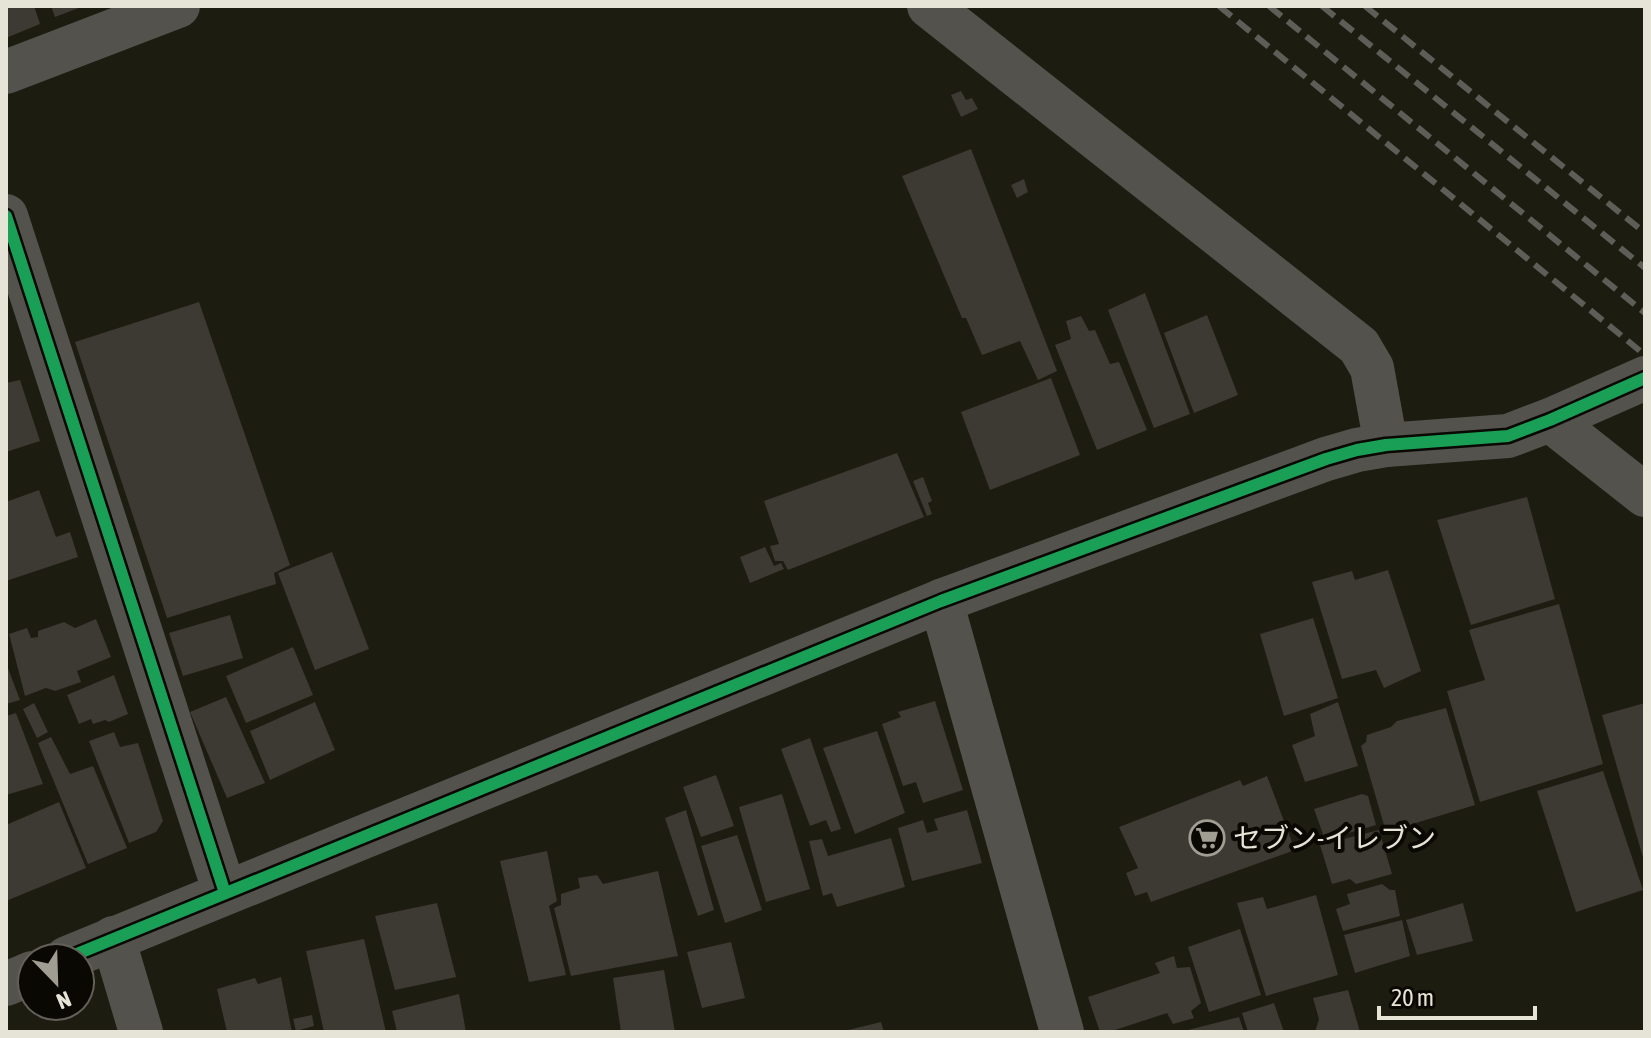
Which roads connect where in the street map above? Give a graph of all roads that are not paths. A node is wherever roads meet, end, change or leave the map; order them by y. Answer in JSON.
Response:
{"nodes":[{"id":1,"x":178,"y":6,"type":"edge"},
{"id":2,"x":929,"y":6,"type":"edge"},
{"id":3,"x":6,"y":72,"type":"edge"},
{"id":4,"x":6,"y":216,"type":"edge"},
{"id":5,"x":1645,"y":378,"type":"edge"},
{"id":6,"x":1550,"y":420,"type":"junction"},
{"id":7,"x":1386,"y":445,"type":"junction"},
{"id":8,"x":1645,"y":495,"type":"edge"},
{"id":9,"x":941,"y":601,"type":"junction"},
{"id":10,"x":225,"y":893,"type":"junction"},
{"id":11,"x":113,"y":938,"type":"junction"},
{"id":12,"x":96,"y":945,"type":"edge"},
{"id":13,"x":141,"y":1032,"type":"edge"},
{"id":14,"x":1062,"y":1032,"type":"edge"}],
"edges":[{"from":1,"to":3,"type":"street"},
{"from":2,"to":7,"type":"street"},
{"from":4,"to":10,"type":"street"},
{"from":5,"to":6,"type":"street"},
{"from":6,"to":7,"type":"street"},
{"from":6,"to":8,"type":"street"},
{"from":7,"to":9,"type":"street"},
{"from":9,"to":10,"type":"street"},
{"from":9,"to":14,"type":"street"},
{"from":10,"to":11,"type":"street"},
{"from":11,"to":12,"type":"street"},
{"from":11,"to":13,"type":"street"}]}
